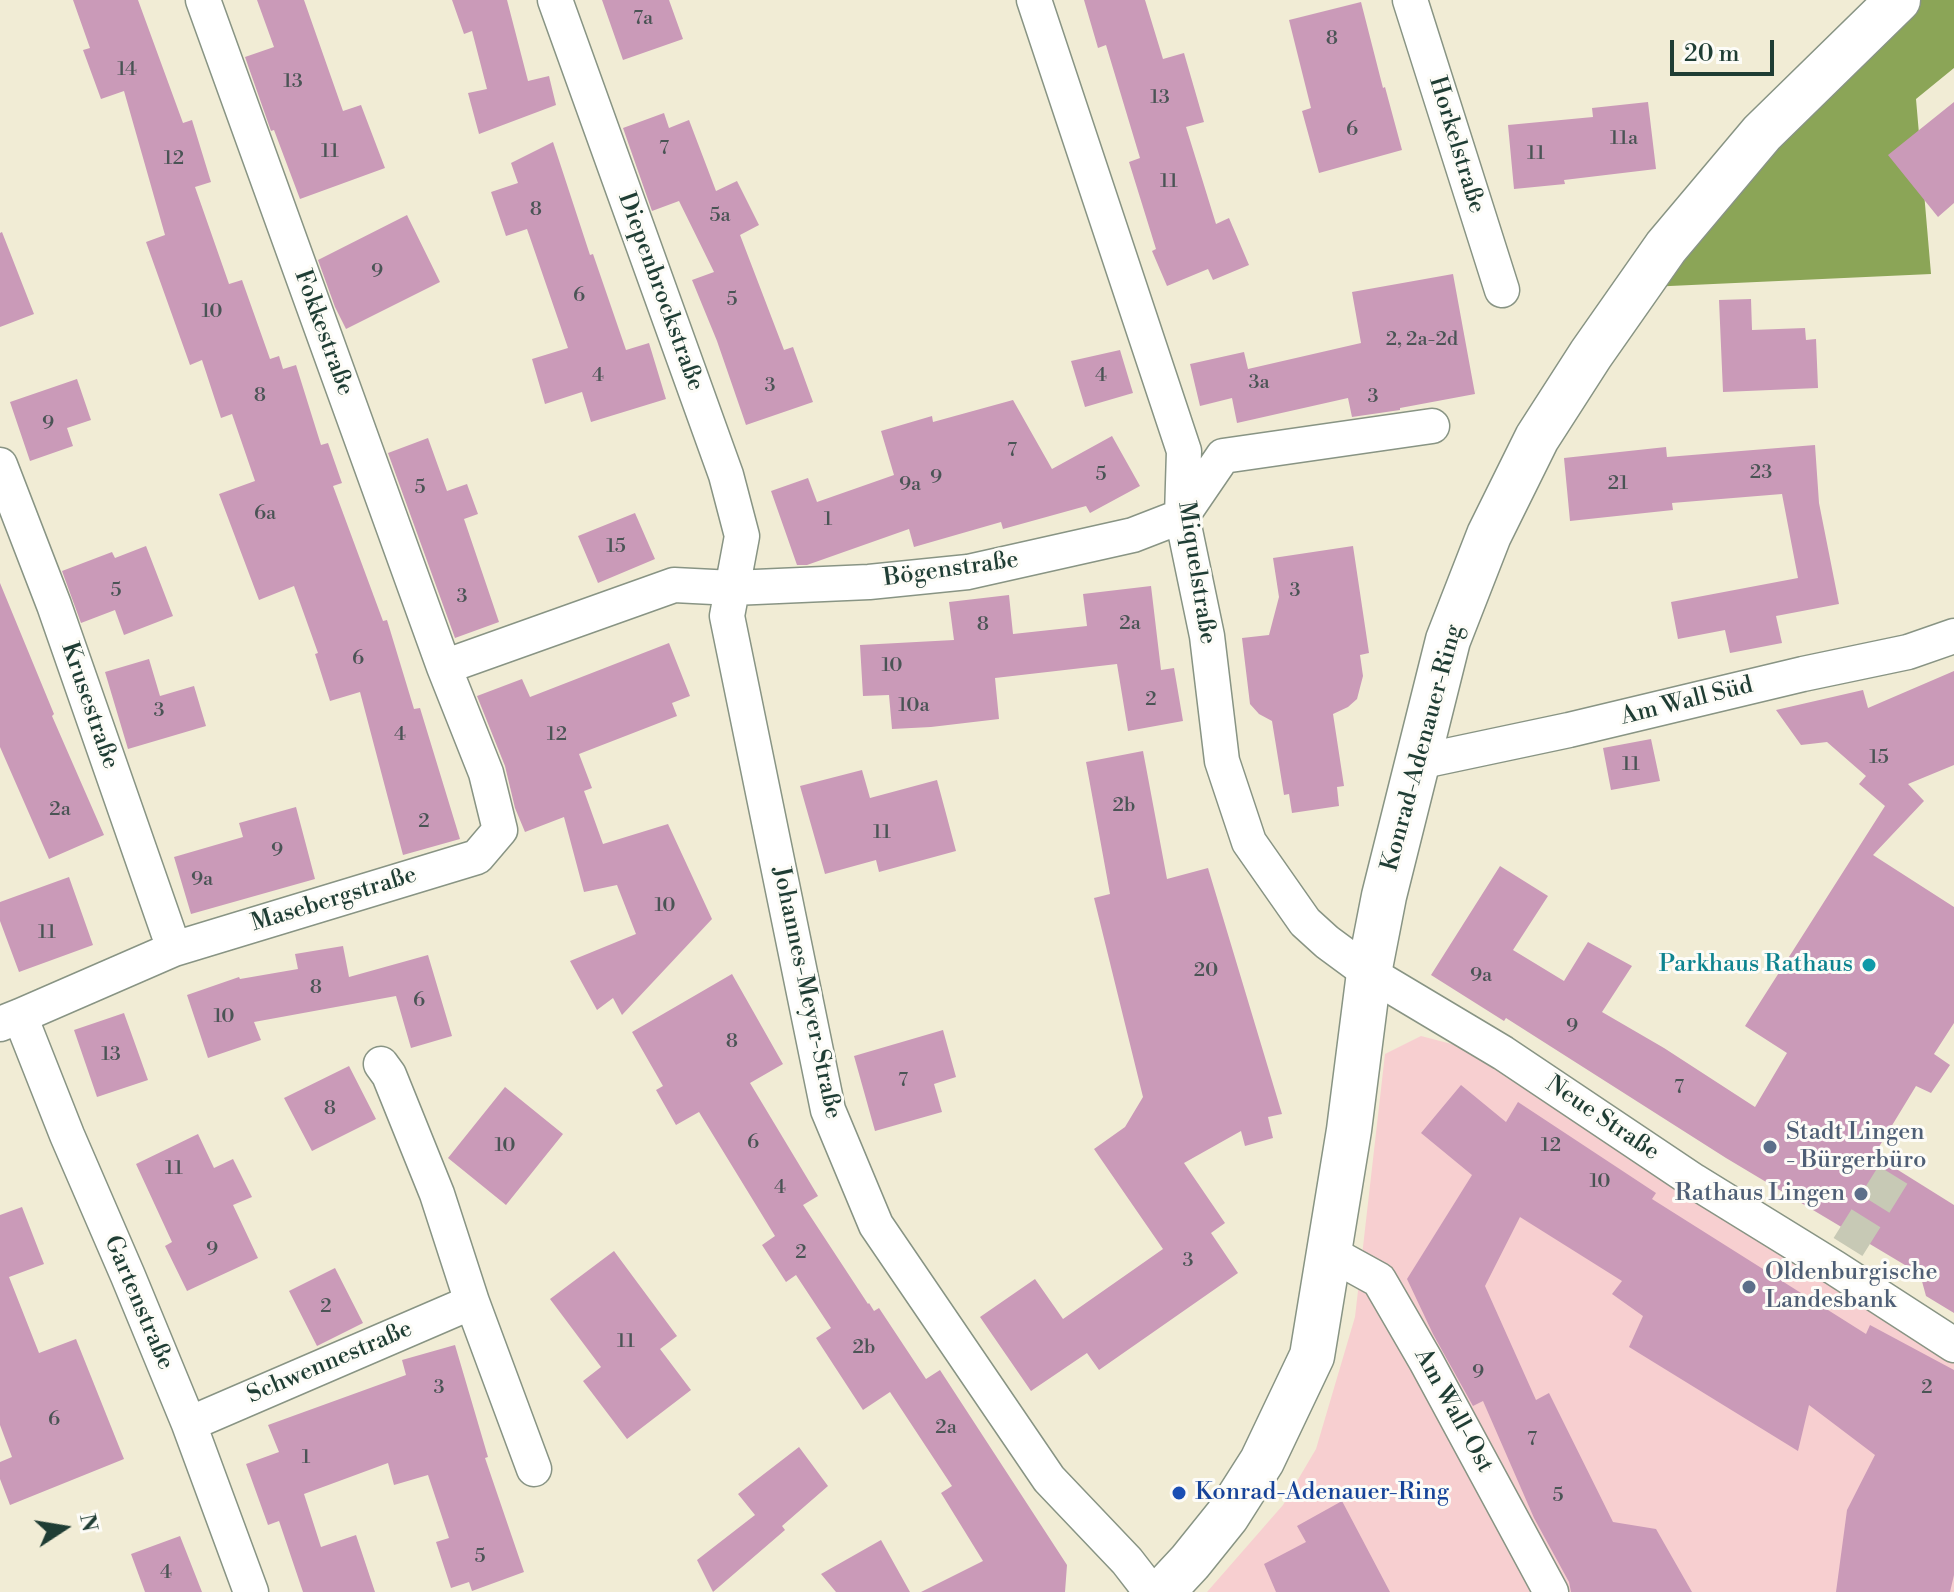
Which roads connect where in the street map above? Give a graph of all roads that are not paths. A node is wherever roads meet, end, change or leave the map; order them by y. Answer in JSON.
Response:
{"nodes":[{"id":1,"x":203,"y":0,"type":"edge"},
{"id":2,"x":555,"y":0,"type":"edge"},
{"id":3,"x":1034,"y":0,"type":"edge"},
{"id":4,"x":1410,"y":0,"type":"edge"},
{"id":5,"x":1898,"y":0,"type":"edge"},
{"id":6,"x":1502,"y":290,"type":"dead end"},
{"id":7,"x":1432,"y":426,"type":"dead end"},
{"id":8,"x":0,"y":465,"type":"edge"},
{"id":9,"x":1182,"y":516,"type":"junction"},
{"id":10,"x":733,"y":588,"type":"junction"},
{"id":11,"x":1954,"y":636,"type":"edge"},
{"id":12,"x":444,"y":667,"type":"junction"},
{"id":13,"x":1418,"y":762,"type":"junction"},
{"id":14,"x":174,"y":949,"type":"junction"},
{"id":15,"x":1369,"y":973,"type":"junction"},
{"id":16,"x":10,"y":1020,"type":"edge"},
{"id":17,"x":381,"y":1064,"type":"dead end"},
{"id":18,"x":1330,"y":1253,"type":"junction"},
{"id":19,"x":472,"y":1302,"type":"junction"},
{"id":20,"x":1954,"y":1345,"type":"edge"},
{"id":21,"x":189,"y":1424,"type":"junction"},
{"id":22,"x":534,"y":1469,"type":"dead end"},
{"id":23,"x":251,"y":1592,"type":"edge"},
{"id":24,"x":1151,"y":1592,"type":"edge"},
{"id":25,"x":1162,"y":1592,"type":"edge"},
{"id":26,"x":1551,"y":1592,"type":"edge"}],
"edges":[{"from":1,"to":12,"type":"street","name":"Fokkestraße"},
{"from":2,"to":10,"type":"street","name":"Diepenbrockstraße"},
{"from":3,"to":9,"type":"street","name":"Miquelstraße"},
{"from":4,"to":6,"type":"street","name":"Horkelstraße"},
{"from":5,"to":13,"type":"main road","name":"Konrad-Adenauer-Ring"},
{"from":7,"to":9,"type":"street"},
{"from":8,"to":14,"type":"street","name":"Krusestraße"},
{"from":9,"to":10,"type":"street","name":"Bögenstraße"},
{"from":9,"to":15,"type":"street","name":"Miquelstraße"},
{"from":10,"to":12,"type":"street","name":"Bögenstraße"},
{"from":10,"to":24,"type":"street","name":"Johannes-Meyer-Straße"},
{"from":11,"to":13,"type":"street","name":"Am Wall Süd"},
{"from":12,"to":14,"type":"street","name":"Masebergstraße"},
{"from":13,"to":15,"type":"main road","name":"Konrad-Adenauer-Ring"},
{"from":14,"to":16,"type":"street","name":"Masebergstraße"},
{"from":15,"to":18,"type":"main road","name":"Konrad-Adenauer-Ring"},
{"from":15,"to":20,"type":"street","name":"Neue Straße"},
{"from":16,"to":21,"type":"street","name":"Gartenstraße"},
{"from":17,"to":19,"type":"street"},
{"from":18,"to":25,"type":"main road","name":"Konrad-Adenauer-Ring"},
{"from":18,"to":26,"type":"street","name":"Am Wall-Ost"},
{"from":19,"to":21,"type":"street","name":"Schwennestraße"},
{"from":19,"to":22,"type":"street"},
{"from":21,"to":23,"type":"street","name":"Gartenstraße"}]}
